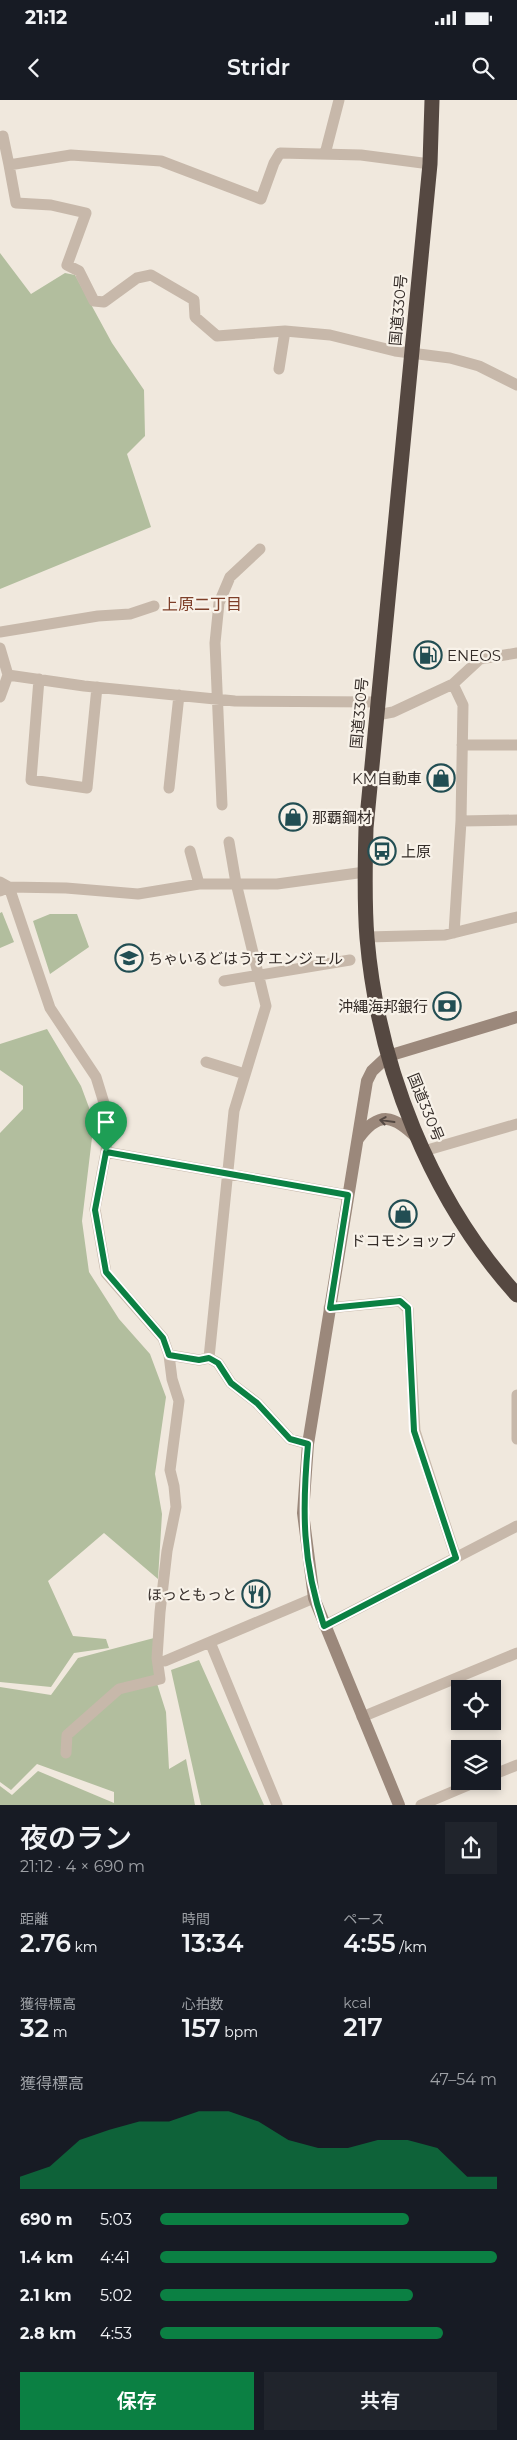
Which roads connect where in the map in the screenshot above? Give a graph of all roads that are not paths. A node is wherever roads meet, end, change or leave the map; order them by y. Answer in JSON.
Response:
{"nodes":[{"id":1,"x":339,"y":100,"type":"edge"},
{"id":2,"x":432,"y":100,"type":"edge"},
{"id":3,"x":0,"y":137,"type":"edge"},
{"id":4,"x":325,"y":154,"type":"junction"},
{"id":5,"x":430,"y":164,"type":"junction"},
{"id":6,"x":9,"y":165,"type":"junction"},
{"id":7,"x":285,"y":331,"type":"junction"},
{"id":8,"x":412,"y":353,"type":"junction"},
{"id":9,"x":279,"y":369,"type":"dead end"},
{"id":10,"x":517,"y":385,"type":"edge"},
{"id":11,"x":260,"y":549,"type":"dead end"},
{"id":12,"x":154,"y":606,"type":"dead end"},
{"id":13,"x":0,"y":632,"type":"edge"},
{"id":14,"x":0,"y":648,"type":"edge"},
{"id":15,"x":517,"y":653,"type":"edge"},
{"id":16,"x":8,"y":675,"type":"junction"},
{"id":17,"x":38,"y":679,"type":"junction"},
{"id":18,"x":453,"y":684,"type":"junction"},
{"id":19,"x":97,"y":687,"type":"junction"},
{"id":20,"x":179,"y":695,"type":"junction"},
{"id":21,"x":0,"y":697,"type":"edge"},
{"id":22,"x":217,"y":699,"type":"junction"},
{"id":23,"x":377,"y":708,"type":"junction"},
{"id":24,"x":462,"y":745,"type":"junction"},
{"id":25,"x":517,"y":745,"type":"edge"},
{"id":26,"x":169,"y":788,"type":"dead end"},
{"id":27,"x":222,"y":805,"type":"dead end"},
{"id":28,"x":517,"y":820,"type":"edge"},
{"id":29,"x":462,"y":821,"type":"junction"},
{"id":30,"x":229,"y":842,"type":"dead end"},
{"id":31,"x":190,"y":851,"type":"dead end"},
{"id":32,"x":365,"y":872,"type":"junction"},
{"id":33,"x":236,"y":883,"type":"junction"},
{"id":34,"x":198,"y":884,"type":"junction"},
{"id":35,"x":3,"y":886,"type":"edge"},
{"id":36,"x":517,"y":917,"type":"edge"},
{"id":37,"x":454,"y":933,"type":"junction"},
{"id":38,"x":367,"y":937,"type":"junction"},
{"id":39,"x":350,"y":960,"type":"dead end"},
{"id":40,"x":259,"y":975,"type":"junction"},
{"id":41,"x":224,"y":981,"type":"dead end"},
{"id":42,"x":517,"y":1017,"type":"edge"},
{"id":43,"x":388,"y":1056,"type":"junction"},
{"id":44,"x":206,"y":1062,"type":"dead end"},
{"id":45,"x":245,"y":1074,"type":"junction"},
{"id":46,"x":517,"y":1124,"type":"edge"},
{"id":47,"x":357,"y":1141,"type":"junction"},
{"id":48,"x":422,"y":1146,"type":"junction"},
{"id":49,"x":106,"y":1152,"type":"junction"},
{"id":50,"x":227,"y":1175,"type":"junction"},
{"id":51,"x":348,"y":1195,"type":"junction"},
{"id":52,"x":517,"y":1295,"type":"edge"},
{"id":53,"x":330,"y":1308,"type":"junction"},
{"id":54,"x":169,"y":1355,"type":"junction"},
{"id":55,"x":209,"y":1358,"type":"junction"},
{"id":56,"x":517,"y":1395,"type":"edge"},
{"id":57,"x":517,"y":1439,"type":"edge"},
{"id":58,"x":308,"y":1444,"type":"junction"},
{"id":59,"x":517,"y":1526,"type":"edge"},
{"id":60,"x":456,"y":1558,"type":"junction"},
{"id":61,"x":314,"y":1598,"type":"junction"},
{"id":62,"x":324,"y":1626,"type":"junction"},
{"id":63,"x":210,"y":1642,"type":"junction"},
{"id":64,"x":517,"y":1653,"type":"edge"},
{"id":65,"x":165,"y":1661,"type":"dead end"},
{"id":66,"x":362,"y":1717,"type":"junction"},
{"id":67,"x":66,"y":1752,"type":"dead end"},
{"id":68,"x":517,"y":1765,"type":"edge"},
{"id":69,"x":501,"y":1771,"type":"edge"},
{"id":70,"x":457,"y":1790,"type":"edge"},
{"id":71,"x":278,"y":1805,"type":"edge"},
{"id":72,"x":399,"y":1805,"type":"edge"},
{"id":73,"x":421,"y":1805,"type":"edge"}],
"edges":[{"from":1,"to":4,"type":"street"},
{"from":2,"to":5,"type":"highway","name":"国道330号"},
{"from":3,"to":6,"type":"street"},
{"from":4,"to":5,"type":"street"},
{"from":4,"to":6,"type":"street"},
{"from":5,"to":8,"type":"highway","name":"国道330号"},
{"from":6,"to":7,"type":"street"},
{"from":7,"to":8,"type":"street"},
{"from":7,"to":9,"type":"street"},
{"from":8,"to":10,"type":"street"},
{"from":8,"to":23,"type":"highway","name":"国道330号"},
{"from":11,"to":22,"type":"street"},
{"from":12,"to":13,"type":"street"},
{"from":14,"to":16,"type":"street"},
{"from":15,"to":18,"type":"street"},
{"from":16,"to":17,"type":"street"},
{"from":16,"to":21,"type":"street"},
{"from":17,"to":19,"type":"street"},
{"from":17,"to":19,"type":"street"},
{"from":18,"to":23,"type":"street"},
{"from":18,"to":24,"type":"street"},
{"from":19,"to":20,"type":"street"},
{"from":20,"to":22,"type":"street"},
{"from":20,"to":26,"type":"street"},
{"from":22,"to":23,"type":"street"},
{"from":22,"to":27,"type":"street"},
{"from":23,"to":32,"type":"highway","name":"国道330号"},
{"from":24,"to":25,"type":"street"},
{"from":24,"to":29,"type":"street"},
{"from":28,"to":29,"type":"street"},
{"from":29,"to":37,"type":"street"},
{"from":30,"to":33,"type":"street"},
{"from":31,"to":34,"type":"street"},
{"from":32,"to":33,"type":"street"},
{"from":32,"to":38,"type":"highway","name":"国道330号"},
{"from":33,"to":34,"type":"street"},
{"from":33,"to":40,"type":"street"},
{"from":34,"to":35,"type":"street"},
{"from":35,"to":49,"type":"street"},
{"from":36,"to":37,"type":"street"},
{"from":37,"to":38,"type":"street"},
{"from":38,"to":43,"type":"highway","name":"国道330号"},
{"from":39,"to":40,"type":"street"},
{"from":40,"to":41,"type":"street"},
{"from":40,"to":45,"type":"street"},
{"from":42,"to":43,"type":"street"},
{"from":43,"to":47,"type":"street"},
{"from":43,"to":48,"type":"highway","name":"国道330号"},
{"from":44,"to":45,"type":"street"},
{"from":45,"to":50,"type":"street"},
{"from":46,"to":48,"type":"street"},
{"from":48,"to":47,"type":"street","one_way":true},
{"from":47,"to":51,"type":"street"},
{"from":48,"to":52,"type":"highway","name":"国道330号"},
{"from":49,"to":50,"type":"street"},
{"from":49,"to":54,"type":"street"},
{"from":50,"to":51,"type":"street"},
{"from":50,"to":55,"type":"street"},
{"from":51,"to":53,"type":"street"},
{"from":53,"to":58,"type":"street"},
{"from":53,"to":60,"type":"street"},
{"from":54,"to":55,"type":"street"},
{"from":54,"to":67,"type":"street"},
{"from":55,"to":58,"type":"street"},
{"from":56,"to":57,"type":"street"},
{"from":58,"to":61,"type":"street"},
{"from":59,"to":60,"type":"street"},
{"from":60,"to":62,"type":"street"},
{"from":61,"to":62,"type":"street"},
{"from":61,"to":63,"type":"street"},
{"from":62,"to":66,"type":"street"},
{"from":63,"to":65,"type":"street"},
{"from":63,"to":71,"type":"street"},
{"from":64,"to":66,"type":"street"},
{"from":66,"to":72,"type":"street"},
{"from":68,"to":69,"type":"street"},
{"from":70,"to":73,"type":"street"}]}
